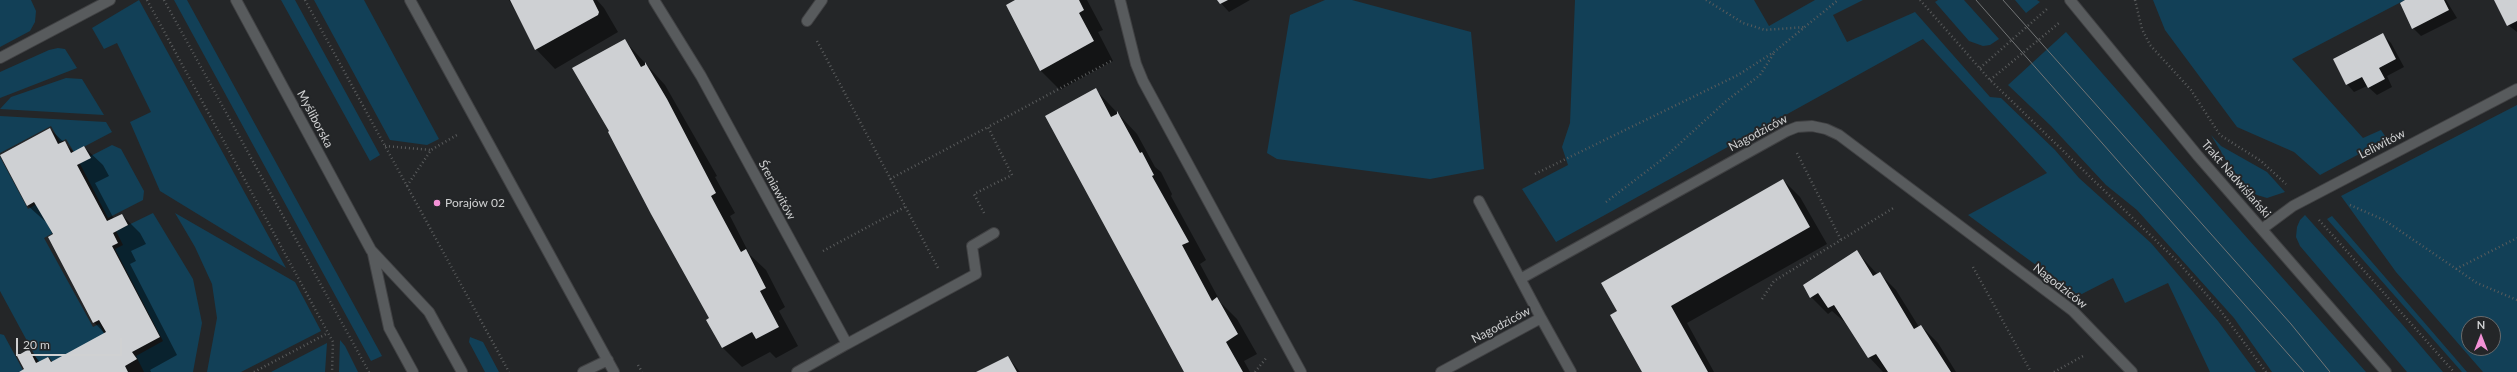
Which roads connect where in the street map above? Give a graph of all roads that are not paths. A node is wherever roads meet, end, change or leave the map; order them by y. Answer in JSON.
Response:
{"nodes":[{"id":1,"x":110,"y":0,"type":"edge"},
{"id":2,"x":236,"y":0,"type":"edge"},
{"id":3,"x":410,"y":0,"type":"edge"},
{"id":4,"x":654,"y":0,"type":"edge"},
{"id":5,"x":822,"y":0,"type":"edge"},
{"id":6,"x":1120,"y":0,"type":"edge"},
{"id":7,"x":2073,"y":4,"type":"edge"},
{"id":8,"x":807,"y":21,"type":"road end"},
{"id":9,"x":0,"y":58,"type":"edge"},
{"id":10,"x":2517,"y":89,"type":"edge"},
{"id":11,"x":1479,"y":201,"type":"dead end"},
{"id":12,"x":2262,"y":229,"type":"junction"},
{"id":13,"x":994,"y":233,"type":"road end"},
{"id":14,"x":371,"y":250,"type":"junction"},
{"id":15,"x":1522,"y":278,"type":"junction"},
{"id":16,"x":1541,"y":318,"type":"junction"},
{"id":17,"x":847,"y":344,"type":"junction"},
{"id":18,"x":608,"y":360,"type":"junction"},
{"id":19,"x":413,"y":372,"type":"edge"},
{"id":20,"x":462,"y":372,"type":"edge"},
{"id":21,"x":583,"y":372,"type":"edge"},
{"id":22,"x":614,"y":372,"type":"edge"},
{"id":23,"x":797,"y":372,"type":"edge"},
{"id":24,"x":1301,"y":372,"type":"edge"},
{"id":25,"x":1441,"y":372,"type":"edge"},
{"id":26,"x":1571,"y":372,"type":"edge"},
{"id":27,"x":2132,"y":372,"type":"edge"},
{"id":28,"x":2386,"y":372,"type":"edge"}],
"edges":[{"from":1,"to":9,"type":"street"},
{"from":2,"to":14,"type":"street","name":"Myśliborska"},
{"from":3,"to":18,"type":"street"},
{"from":4,"to":17,"type":"street","name":"Śreniawitów"},
{"from":5,"to":8,"type":"street"},
{"from":6,"to":24,"type":"street"},
{"from":7,"to":12,"type":"street","name":"Trakt Nadwiślański"},
{"from":10,"to":12,"type":"street","name":"Leliwitów"},
{"from":11,"to":15,"type":"street"},
{"from":12,"to":28,"type":"street","name":"Trakt Nadwiślański"},
{"from":13,"to":17,"type":"street"},
{"from":14,"to":19,"type":"street","name":"Myśliborska"},
{"from":14,"to":20,"type":"street","name":"Myśliborska"},
{"from":15,"to":16,"type":"street","name":"Nagodziców"},
{"from":15,"to":27,"type":"street","name":"Nagodziców"},
{"from":16,"to":25,"type":"street","name":"Nagodziców"},
{"from":16,"to":26,"type":"street"},
{"from":17,"to":23,"type":"street"},
{"from":18,"to":21,"type":"street"},
{"from":18,"to":22,"type":"street"}]}
